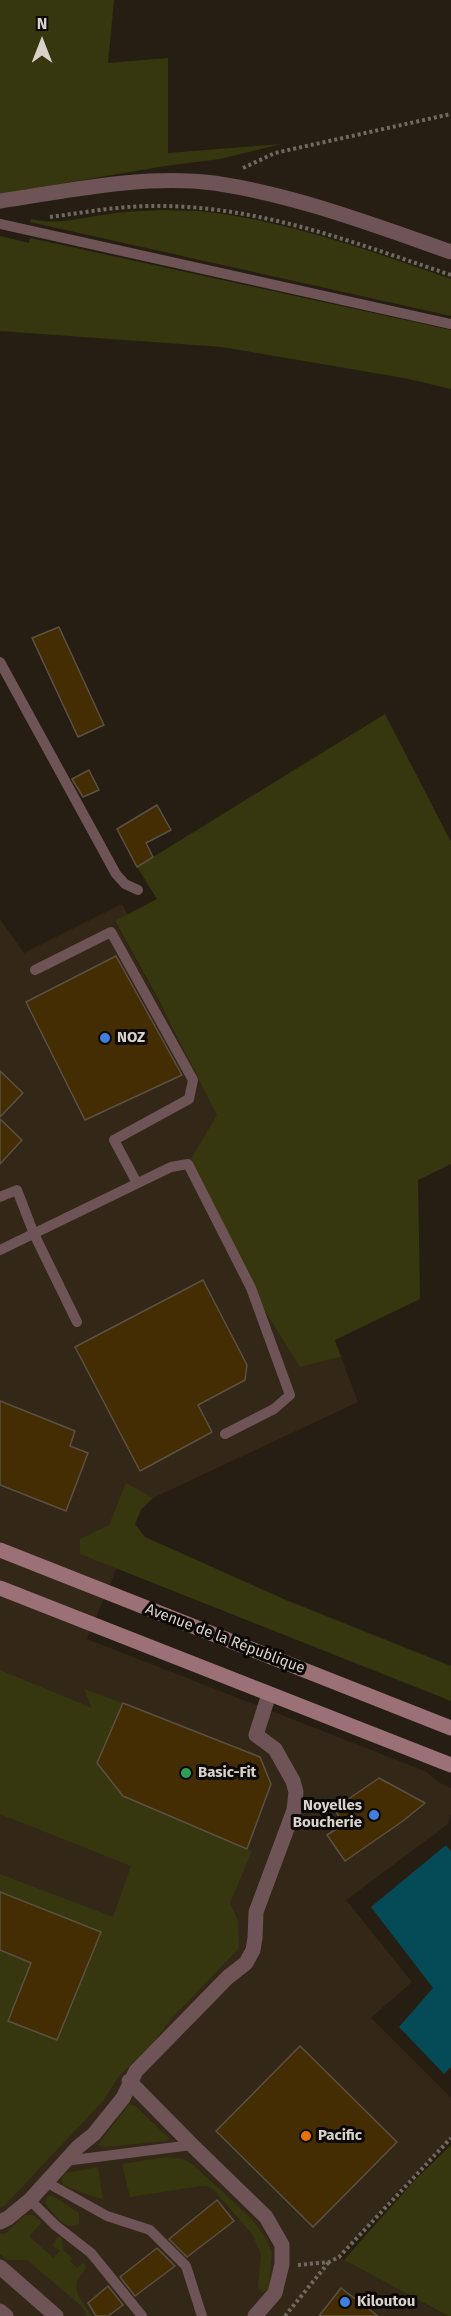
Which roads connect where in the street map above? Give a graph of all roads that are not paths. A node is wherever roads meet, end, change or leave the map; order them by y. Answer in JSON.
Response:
{"nodes":[{"id":1,"x":0,"y":201,"type":"edge"},
{"id":2,"x":0,"y":224,"type":"edge"},
{"id":3,"x":451,"y":252,"type":"edge"},
{"id":4,"x":451,"y":324,"type":"edge"},
{"id":5,"x":0,"y":662,"type":"edge"},
{"id":6,"x":138,"y":890,"type":"dead end"},
{"id":7,"x":35,"y":969,"type":"dead end"},
{"id":8,"x":137,"y":1183,"type":"junction"},
{"id":9,"x":0,"y":1197,"type":"edge"},
{"id":10,"x":34,"y":1234,"type":"junction"},
{"id":11,"x":0,"y":1250,"type":"edge"},
{"id":12,"x":77,"y":1323,"type":"dead end"},
{"id":13,"x":225,"y":1434,"type":"dead end"},
{"id":14,"x":0,"y":1550,"type":"edge"},
{"id":15,"x":0,"y":1588,"type":"edge"},
{"id":16,"x":269,"y":1694,"type":"junction"},
{"id":17,"x":451,"y":1728,"type":"edge"},
{"id":18,"x":451,"y":1765,"type":"edge"},
{"id":19,"x":129,"y":2081,"type":"junction"},
{"id":20,"x":192,"y":2145,"type":"junction"},
{"id":21,"x":65,"y":2161,"type":"junction"},
{"id":22,"x":46,"y":2182,"type":"junction"},
{"id":23,"x":30,"y":2200,"type":"junction"},
{"id":24,"x":0,"y":2222,"type":"edge"},
{"id":25,"x":0,"y":2267,"type":"edge"},
{"id":26,"x":0,"y":2311,"type":"edge"},
{"id":27,"x":6,"y":2316,"type":"edge"},
{"id":28,"x":56,"y":2316,"type":"edge"},
{"id":29,"x":142,"y":2316,"type":"edge"},
{"id":30,"x":202,"y":2316,"type":"edge"},
{"id":31,"x":255,"y":2316,"type":"edge"}],
"edges":[{"from":1,"to":3,"type":"street"},
{"from":2,"to":4,"type":"lane"},
{"from":5,"to":6,"type":"lane"},
{"from":7,"to":8,"type":"lane"},
{"from":8,"to":10,"type":"lane"},
{"from":8,"to":13,"type":"lane"},
{"from":9,"to":10,"type":"lane"},
{"from":10,"to":11,"type":"lane"},
{"from":10,"to":12,"type":"lane"},
{"from":14,"to":17,"type":"main road","name":"Avenue de la République"},
{"from":15,"to":16,"type":"main road"},
{"from":16,"to":18,"type":"main road"},
{"from":16,"to":19,"type":"street"},
{"from":19,"to":20,"type":"street"},
{"from":19,"to":21,"type":"street"},
{"from":20,"to":21,"type":"lane"},
{"from":20,"to":31,"type":"street"},
{"from":21,"to":22,"type":"street"},
{"from":22,"to":23,"type":"street"},
{"from":22,"to":30,"type":"lane"},
{"from":23,"to":24,"type":"street"},
{"from":23,"to":29,"type":"lane"},
{"from":25,"to":28,"type":"street"},
{"from":26,"to":27,"type":"street"}]}
